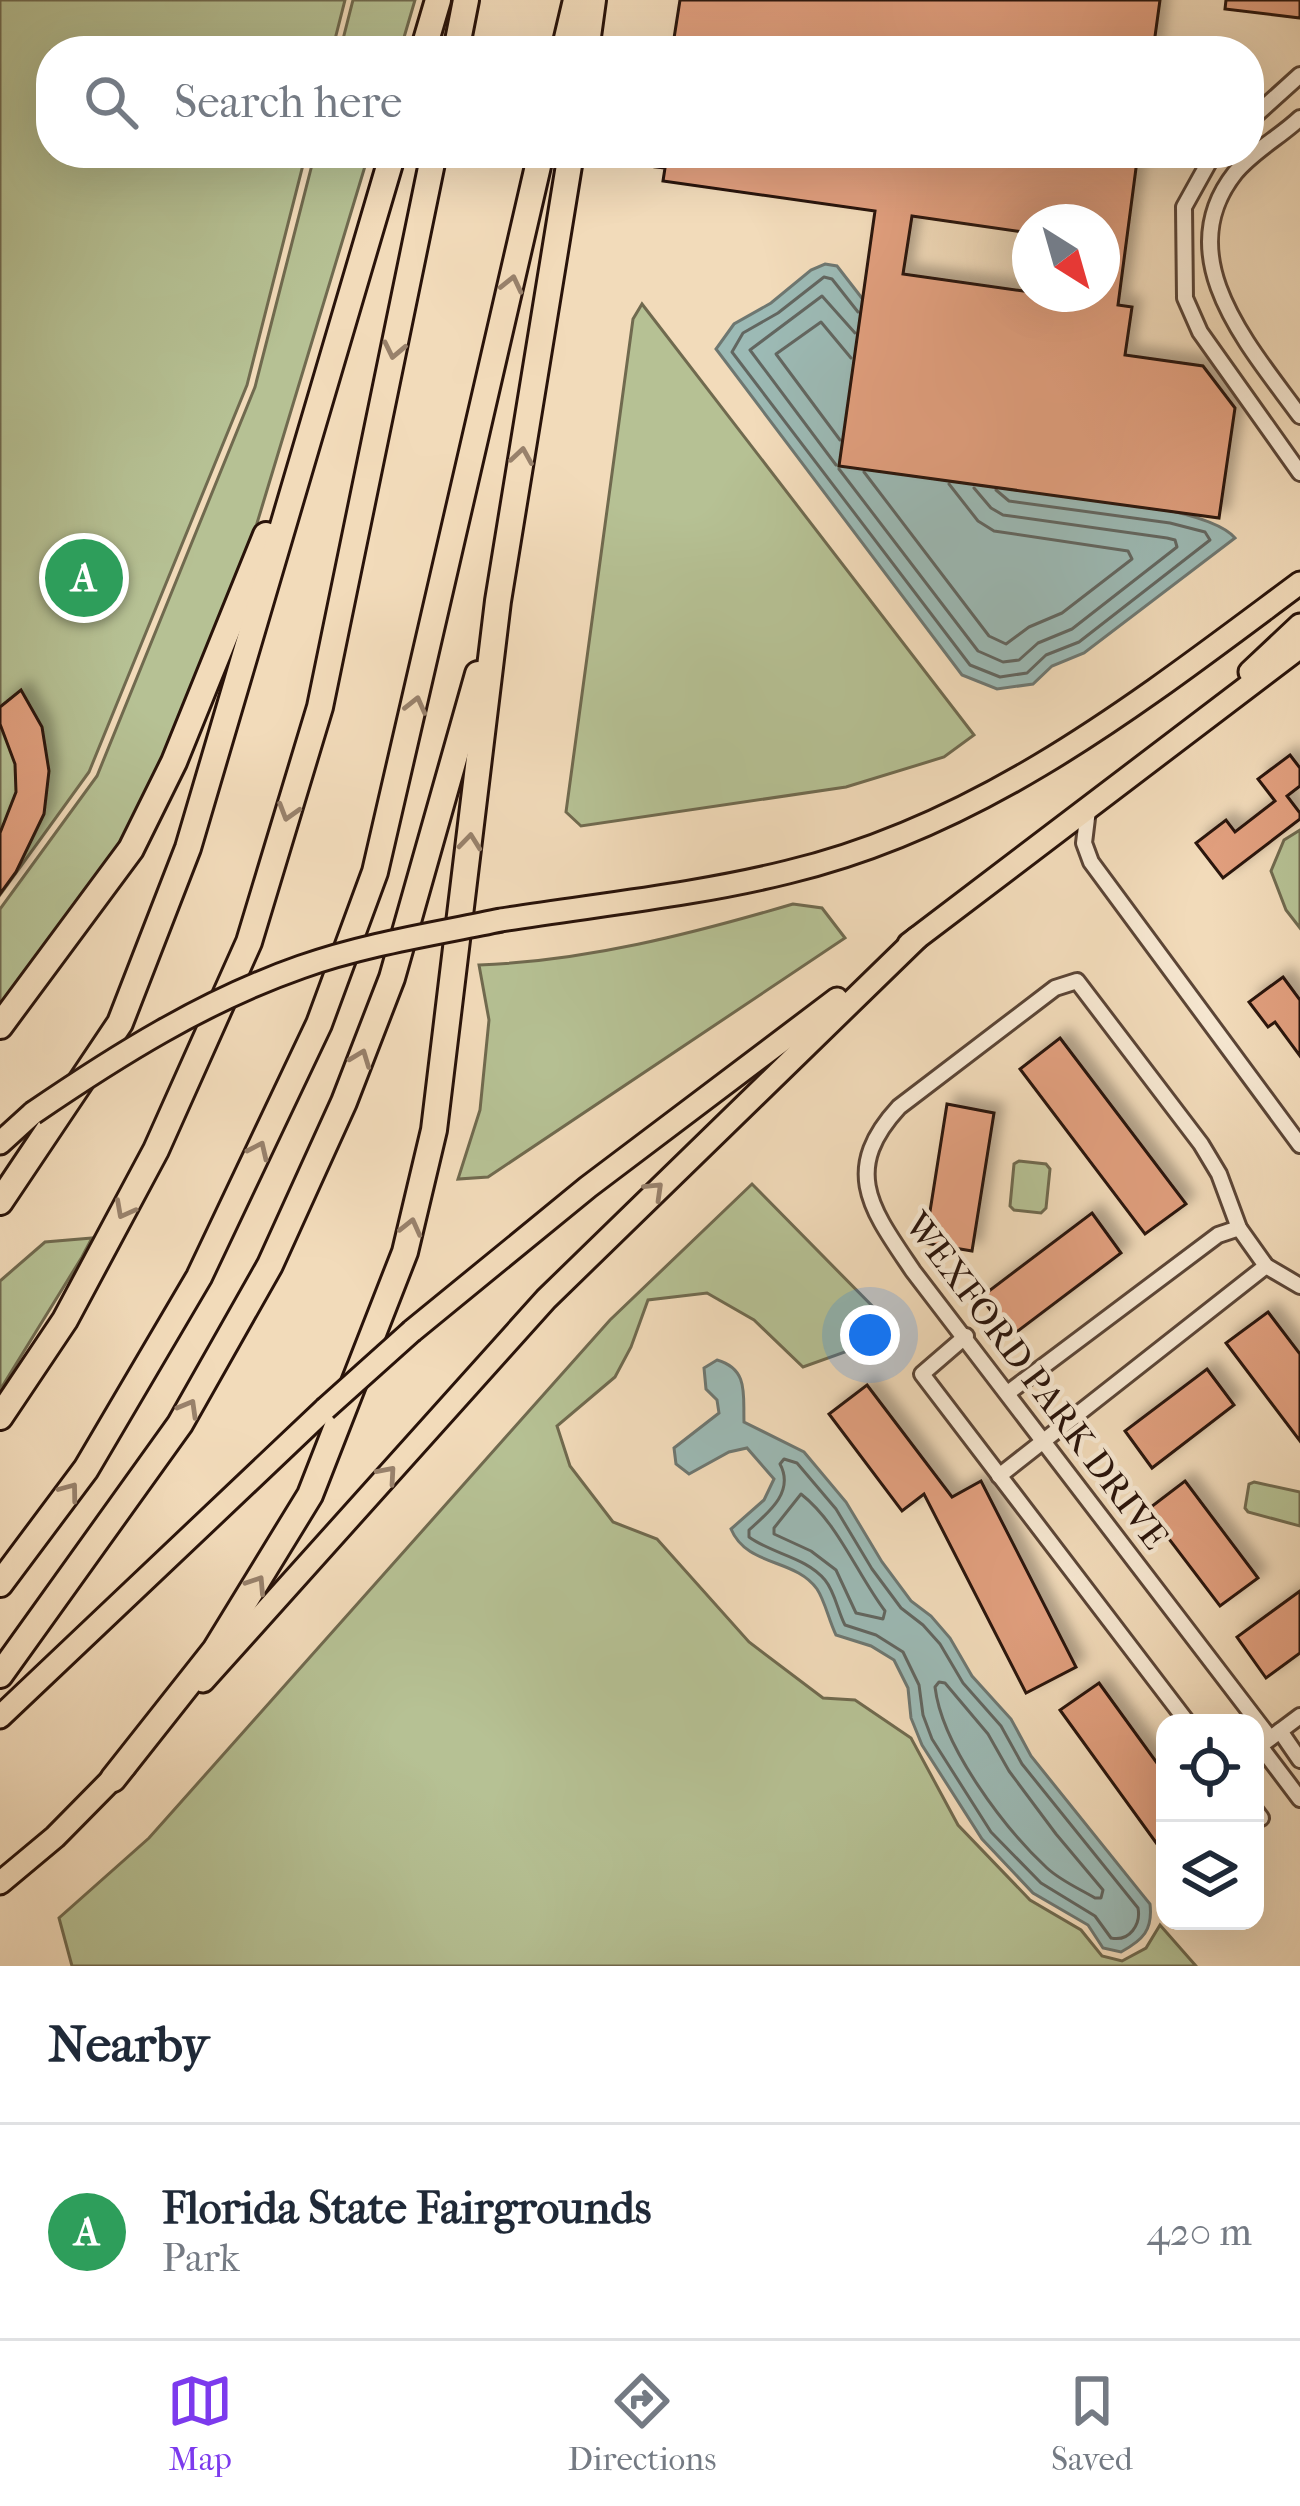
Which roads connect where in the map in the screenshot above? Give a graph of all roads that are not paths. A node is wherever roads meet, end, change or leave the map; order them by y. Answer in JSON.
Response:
{"nodes":[{"id":1,"x":438,"y":0,"type":"edge"},
{"id":2,"x":466,"y":0,"type":"edge"},
{"id":3,"x":576,"y":0,"type":"edge"},
{"id":4,"x":593,"y":0,"type":"edge"},
{"id":5,"x":427,"y":36,"type":"edge"},
{"id":6,"x":458,"y":36,"type":"edge"},
{"id":7,"x":568,"y":36,"type":"edge"},
{"id":8,"x":588,"y":36,"type":"edge"},
{"id":9,"x":1300,"y":75,"type":"edge"},
{"id":10,"x":1264,"y":107,"type":"edge"},
{"id":11,"x":1300,"y":118,"type":"edge"},
{"id":12,"x":1264,"y":149,"type":"edge"},
{"id":13,"x":389,"y":168,"type":"edge"},
{"id":14,"x":431,"y":168,"type":"edge"},
{"id":15,"x":539,"y":168,"type":"edge"},
{"id":16,"x":569,"y":168,"type":"edge"},
{"id":17,"x":1206,"y":168,"type":"edge"},
{"id":18,"x":1241,"y":168,"type":"edge"},
{"id":19,"x":319,"y":405,"type":"junction"},
{"id":20,"x":1300,"y":416,"type":"edge"},
{"id":21,"x":1300,"y":473,"type":"edge"},
{"id":22,"x":1300,"y":583,"type":"edge"},
{"id":23,"x":498,"y":601,"type":"junction"},
{"id":24,"x":1300,"y":625,"type":"edge"},
{"id":25,"x":1300,"y":647,"type":"edge"},
{"id":26,"x":1228,"y":702,"type":"junction"},
{"id":27,"x":1088,"y":810,"type":"junction"},
{"id":28,"x":917,"y":938,"type":"junction"},
{"id":29,"x":0,"y":1026,"type":"edge"},
{"id":30,"x":0,"y":1143,"type":"edge"},
{"id":31,"x":1300,"y":1145,"type":"edge"},
{"id":32,"x":0,"y":1202,"type":"edge"},
{"id":33,"x":1238,"y":1228,"type":"junction"},
{"id":34,"x":1266,"y":1265,"type":"junction"},
{"id":35,"x":1300,"y":1286,"type":"edge"},
{"id":36,"x":966,"y":1336,"type":"junction"},
{"id":37,"x":1009,"y":1392,"type":"junction"},
{"id":38,"x":0,"y":1417,"type":"edge"},
{"id":39,"x":1044,"y":1441,"type":"junction"},
{"id":40,"x":999,"y":1476,"type":"junction"},
{"id":41,"x":0,"y":1584,"type":"edge"},
{"id":42,"x":0,"y":1675,"type":"edge"},
{"id":43,"x":1181,"y":1714,"type":"edge"},
{"id":44,"x":1300,"y":1716,"type":"edge"},
{"id":45,"x":0,"y":1717,"type":"edge"},
{"id":46,"x":1266,"y":1741,"type":"edge"},
{"id":47,"x":1300,"y":1760,"type":"edge"},
{"id":48,"x":113,"y":1779,"type":"junction"},
{"id":49,"x":1300,"y":1799,"type":"edge"},
{"id":50,"x":0,"y":1882,"type":"edge"}],
"edges":[{"from":1,"to":5,"type":"highway"},
{"from":2,"to":6,"type":"highway"},
{"from":3,"to":7,"type":"highway"},
{"from":4,"to":8,"type":"highway"},
{"from":9,"to":10,"type":"street"},
{"from":11,"to":12,"type":"street"},
{"from":13,"to":19,"type":"highway"},
{"from":14,"to":38,"type":"highway","one_way":true},
{"from":41,"to":15,"type":"highway","one_way":true},
{"from":23,"to":16,"type":"highway","one_way":true},
{"from":17,"to":21,"type":"street"},
{"from":18,"to":20,"type":"street"},
{"from":19,"to":29,"type":"highway"},
{"from":19,"to":32,"type":"highway"},
{"from":22,"to":30,"type":"main road","bridge":true},
{"from":42,"to":23,"type":"highway","one_way":true},
{"from":48,"to":23,"type":"highway","one_way":true},
{"from":24,"to":26,"type":"main road"},
{"from":25,"to":26,"type":"main road"},
{"from":26,"to":27,"type":"main road"},
{"from":27,"to":28,"type":"main road"},
{"from":27,"to":31,"type":"street"},
{"from":28,"to":45,"type":"main road","bridge":true},
{"from":48,"to":28,"type":"main road","one_way":true},
{"from":33,"to":34,"type":"street"},
{"from":33,"to":36,"type":"street","name":"WEXFORD PARK DRIVE"},
{"from":33,"to":37,"type":"street"},
{"from":34,"to":35,"type":"street"},
{"from":34,"to":39,"type":"street"},
{"from":36,"to":37,"type":"street","name":"WEXFORD PARK DRIVE"},
{"from":36,"to":40,"type":"street"},
{"from":37,"to":39,"type":"street","name":"WEXFORD PARK DRIVE"},
{"from":39,"to":40,"type":"street"},
{"from":39,"to":46,"type":"street","name":"WEXFORD PARK DRIVE"},
{"from":40,"to":43,"type":"street"},
{"from":44,"to":46,"type":"street"},
{"from":46,"to":47,"type":"street","name":"WEXFORD PARK DRIVE"},
{"from":46,"to":49,"type":"street","name":"WEXFORD PARK DRIVE"},
{"from":48,"to":50,"type":"main road"}]}
